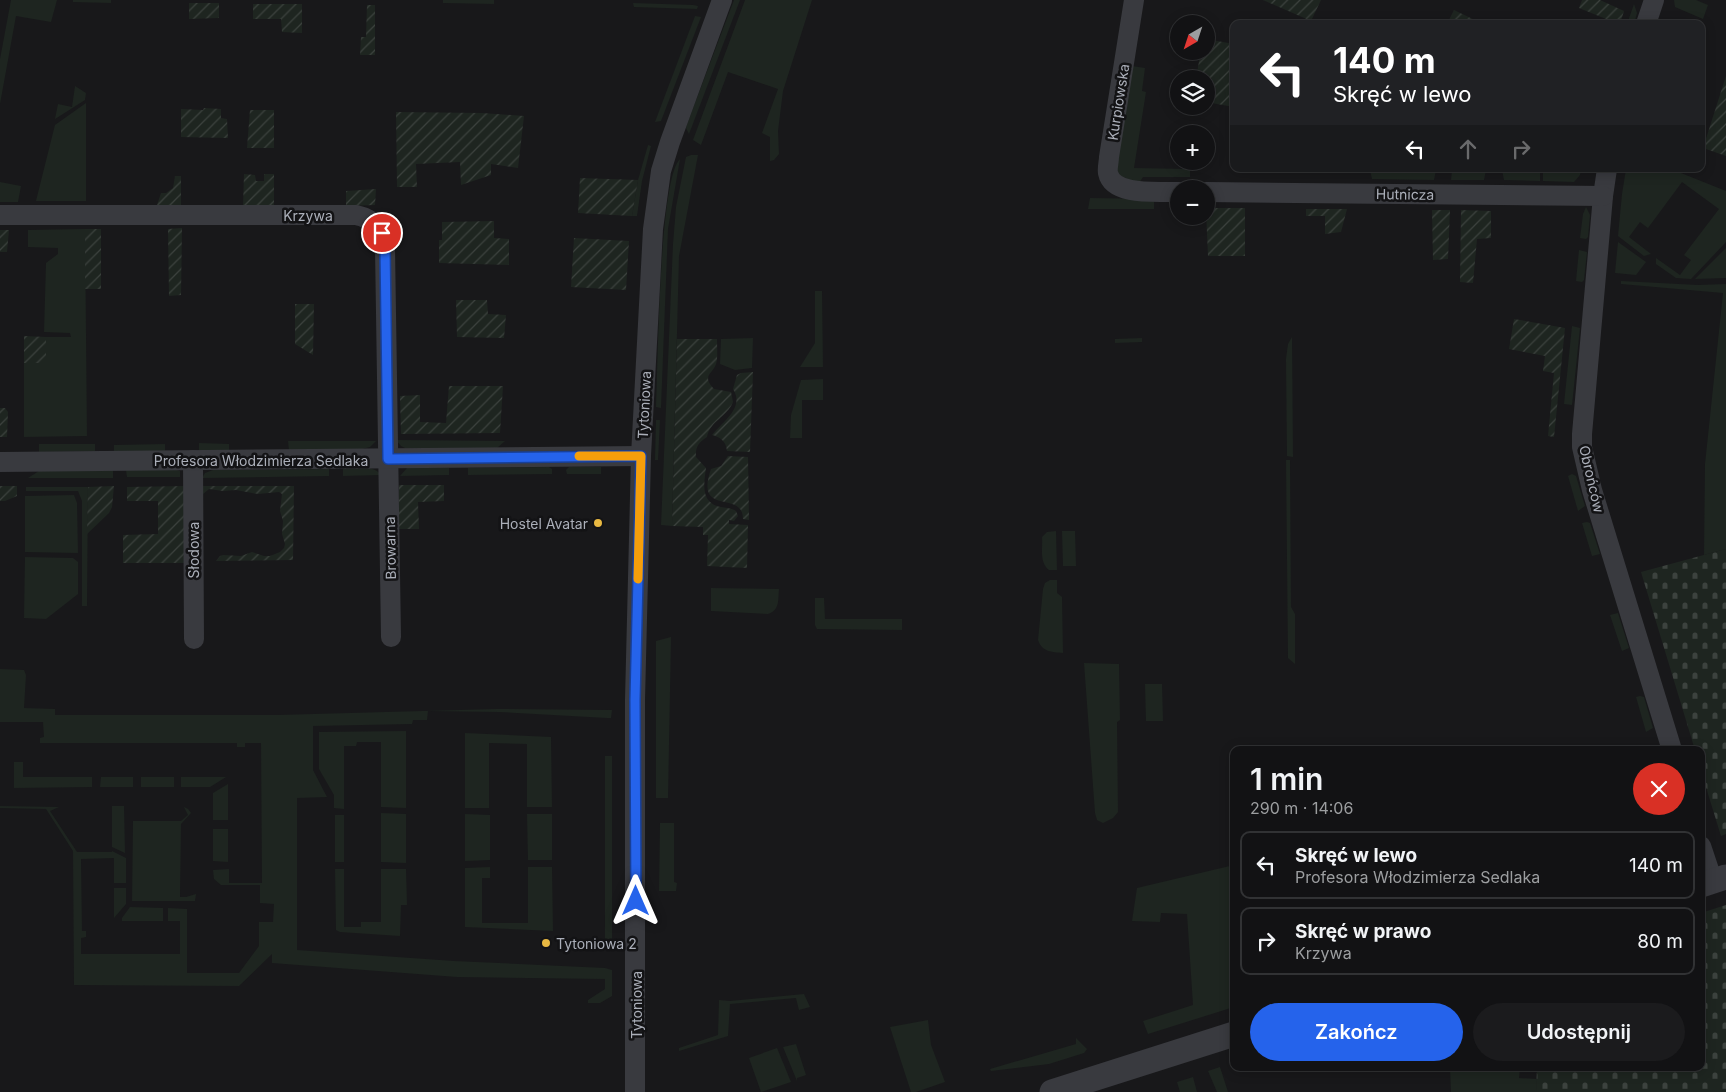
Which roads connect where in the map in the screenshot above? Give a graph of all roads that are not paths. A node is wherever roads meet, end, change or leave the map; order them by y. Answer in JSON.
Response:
{"nodes":[{"id":1,"x":722,"y":0,"type":"edge"},
{"id":2,"x":1134,"y":0,"type":"edge"},
{"id":3,"x":1651,"y":1,"type":"edge"},
{"id":4,"x":1647,"y":20,"type":"edge"},
{"id":5,"x":1607,"y":172,"type":"edge"},
{"id":6,"x":1170,"y":192,"type":"edge"},
{"id":7,"x":1215,"y":192,"type":"edge"},
{"id":8,"x":1603,"y":196,"type":"junction"},
{"id":9,"x":0,"y":215,"type":"edge"},
{"id":10,"x":641,"y":456,"type":"junction"},
{"id":11,"x":388,"y":459,"type":"junction"},
{"id":12,"x":193,"y":460,"type":"junction"},
{"id":13,"x":0,"y":462,"type":"edge"},
{"id":14,"x":391,"y":637,"type":"dead end"},
{"id":15,"x":194,"y":639,"type":"dead end"},
{"id":16,"x":1671,"y":746,"type":"edge"},
{"id":17,"x":1705,"y":858,"type":"edge"},
{"id":18,"x":1713,"y":881,"type":"edge"},
{"id":19,"x":1230,"y":1036,"type":"edge"},
{"id":20,"x":1099,"y":1085,"type":"edge"},
{"id":21,"x":635,"y":1092,"type":"edge"},
{"id":22,"x":1052,"y":1092,"type":"edge"}],
"edges":[{"from":1,"to":10,"type":"street","name":"Tytoniowa"},
{"from":2,"to":6,"type":"street","name":"Kurpiowska"},
{"from":3,"to":4,"type":"street"},
{"from":5,"to":8,"type":"street","name":"Obrońców"},
{"from":7,"to":8,"type":"street","name":"Hutnicza"},
{"from":8,"to":16,"type":"street","name":"Obrońców"},
{"from":9,"to":11,"type":"street","name":"Krzywa"},
{"from":10,"to":11,"type":"street","name":"Profesora Włodzimierza Sedlaka"},
{"from":10,"to":21,"type":"street","name":"Tytoniowa"},
{"from":11,"to":12,"type":"street","name":"Profesora Włodzimierza Sedlaka"},
{"from":11,"to":14,"type":"street","name":"Browarna"},
{"from":12,"to":13,"type":"street","name":"Profesora Włodzimierza Sedlaka"},
{"from":12,"to":15,"type":"street","name":"Słodowa"},
{"from":17,"to":18,"type":"street"},
{"from":19,"to":20,"type":"street"},
{"from":20,"to":22,"type":"street"}]}
